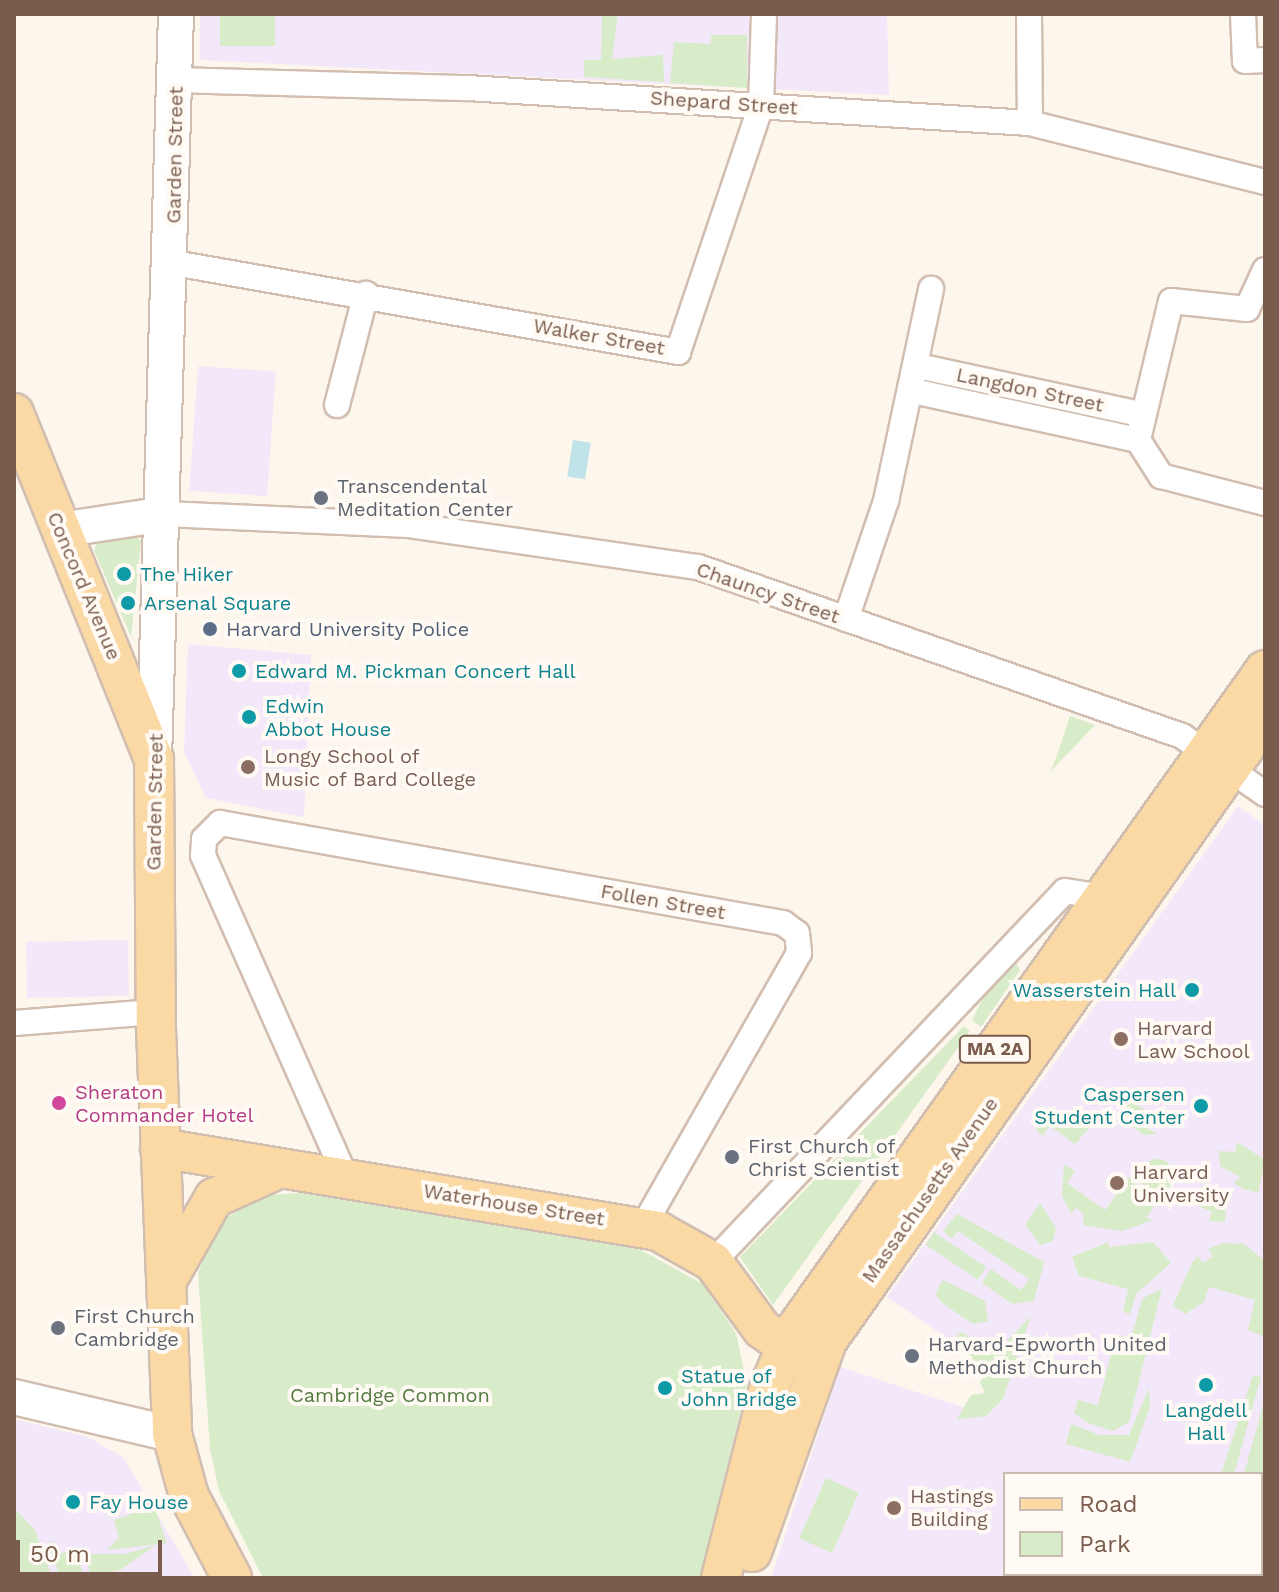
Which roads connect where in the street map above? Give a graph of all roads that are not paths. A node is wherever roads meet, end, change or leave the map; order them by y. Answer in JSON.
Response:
{"nodes":[{"id":1,"x":176,"y":14,"type":"edge"},
{"id":2,"x":764,"y":14,"type":"edge"},
{"id":3,"x":1029,"y":14,"type":"edge"},
{"id":4,"x":1243,"y":14,"type":"edge"},
{"id":5,"x":1255,"y":60,"type":"edge"},
{"id":6,"x":177,"y":80,"type":"junction"},
{"id":7,"x":761,"y":106,"type":"junction"},
{"id":8,"x":1030,"y":123,"type":"junction"},
{"id":9,"x":1265,"y":182,"type":"edge"},
{"id":10,"x":174,"y":263,"type":"junction"},
{"id":11,"x":1265,"y":270,"type":"edge"},
{"id":12,"x":931,"y":289,"type":"dead end"},
{"id":13,"x":366,"y":294,"type":"junction"},
{"id":14,"x":918,"y":366,"type":"junction"},
{"id":15,"x":913,"y":391,"type":"junction"},
{"id":16,"x":337,"y":405,"type":"dead end"},
{"id":17,"x":14,"y":413,"type":"edge"},
{"id":18,"x":1140,"y":414,"type":"junction"},
{"id":19,"x":1138,"y":440,"type":"junction"},
{"id":20,"x":1265,"y":503,"type":"edge"},
{"id":21,"x":165,"y":514,"type":"junction"},
{"id":22,"x":60,"y":530,"type":"junction"},
{"id":23,"x":846,"y":619,"type":"junction"},
{"id":24,"x":1265,"y":670,"type":"edge"},
{"id":25,"x":1265,"y":719,"type":"edge"},
{"id":26,"x":154,"y":759,"type":"junction"},
{"id":27,"x":1218,"y":761,"type":"junction"},
{"id":28,"x":1265,"y":794,"type":"edge"},
{"id":29,"x":1103,"y":897,"type":"junction"},
{"id":30,"x":155,"y":1012,"type":"junction"},
{"id":31,"x":14,"y":1023,"type":"edge"},
{"id":32,"x":160,"y":1148,"type":"junction"},
{"id":33,"x":284,"y":1169,"type":"junction"},
{"id":34,"x":346,"y":1178,"type":"junction"},
{"id":35,"x":643,"y":1227,"type":"junction"},
{"id":36,"x":713,"y":1262,"type":"junction"},
{"id":37,"x":167,"y":1285,"type":"junction"},
{"id":38,"x":801,"y":1354,"type":"junction"},
{"id":39,"x":14,"y":1397,"type":"edge"},
{"id":40,"x":172,"y":1434,"type":"junction"},
{"id":41,"x":232,"y":1578,"type":"edge"},
{"id":42,"x":721,"y":1578,"type":"edge"},
{"id":43,"x":746,"y":1578,"type":"edge"}],
"edges":[{"from":1,"to":6,"type":"street","name":"Garden Street"},
{"from":2,"to":7,"type":"street","name":"Walker Street"},
{"from":3,"to":8,"type":"street"},
{"from":4,"to":5,"type":"street"},
{"from":6,"to":7,"type":"street","name":"Shepard Street"},
{"from":6,"to":10,"type":"street","name":"Garden Street"},
{"from":7,"to":8,"type":"street","name":"Shepard Street"},
{"from":7,"to":13,"type":"street","name":"Walker Street"},
{"from":8,"to":9,"type":"street","name":"Shepard Street"},
{"from":10,"to":13,"type":"street","name":"Walker Street"},
{"from":10,"to":21,"type":"street","name":"Garden Street"},
{"from":11,"to":18,"type":"street"},
{"from":12,"to":14,"type":"street"},
{"from":13,"to":16,"type":"street"},
{"from":14,"to":15,"type":"street"},
{"from":14,"to":18,"type":"street","name":"Langdon Street"},
{"from":15,"to":19,"type":"street","name":"Langdon Street"},
{"from":15,"to":23,"type":"street"},
{"from":17,"to":22,"type":"main road","name":"Concord Avenue"},
{"from":18,"to":19,"type":"street"},
{"from":19,"to":20,"type":"street"},
{"from":21,"to":22,"type":"street"},
{"from":21,"to":23,"type":"street","name":"Chauncy Street"},
{"from":21,"to":26,"type":"street","name":"Garden Street"},
{"from":22,"to":26,"type":"main road","name":"Concord Avenue"},
{"from":23,"to":27,"type":"street","name":"Chauncy Street"},
{"from":24,"to":27,"type":"main road","name":"Massachusetts Avenue","number":"MA 2A"},
{"from":25,"to":27,"type":"main road","name":"Massachusetts Avenue","number":"MA 2A"},
{"from":26,"to":30,"type":"main road","name":"Garden Street"},
{"from":27,"to":28,"type":"street","name":"Chauncy Street"},
{"from":27,"to":29,"type":"main road","name":"Massachusetts Avenue","number":"MA 2A"},
{"from":27,"to":38,"type":"main road","name":"Massachusetts Avenue","number":"MA 2A"},
{"from":29,"to":36,"type":"street"},
{"from":29,"to":38,"type":"main road","name":"Massachusetts Avenue","number":"MA 2A"},
{"from":30,"to":31,"type":"street"},
{"from":30,"to":32,"type":"main road","name":"Garden Street"},
{"from":32,"to":33,"type":"main road","name":"Waterhouse Street"},
{"from":32,"to":37,"type":"main road","name":"Garden Street"},
{"from":33,"to":34,"type":"main road","name":"Waterhouse Street"},
{"from":33,"to":37,"type":"main road"},
{"from":34,"to":35,"type":"main road","name":"Waterhouse Street"},
{"from":34,"to":35,"type":"street","name":"Follen Street"},
{"from":35,"to":36,"type":"main road","name":"Waterhouse Street"},
{"from":36,"to":38,"type":"main road","name":"Waterhouse Street"},
{"from":37,"to":40,"type":"main road","name":"Garden Street"},
{"from":38,"to":42,"type":"main road","name":"Massachusetts Avenue","number":"MA 2A"},
{"from":38,"to":43,"type":"main road","name":"Massachusetts Avenue","number":"MA 2A"},
{"from":39,"to":40,"type":"street"},
{"from":40,"to":41,"type":"main road","name":"Garden Street"}]}
